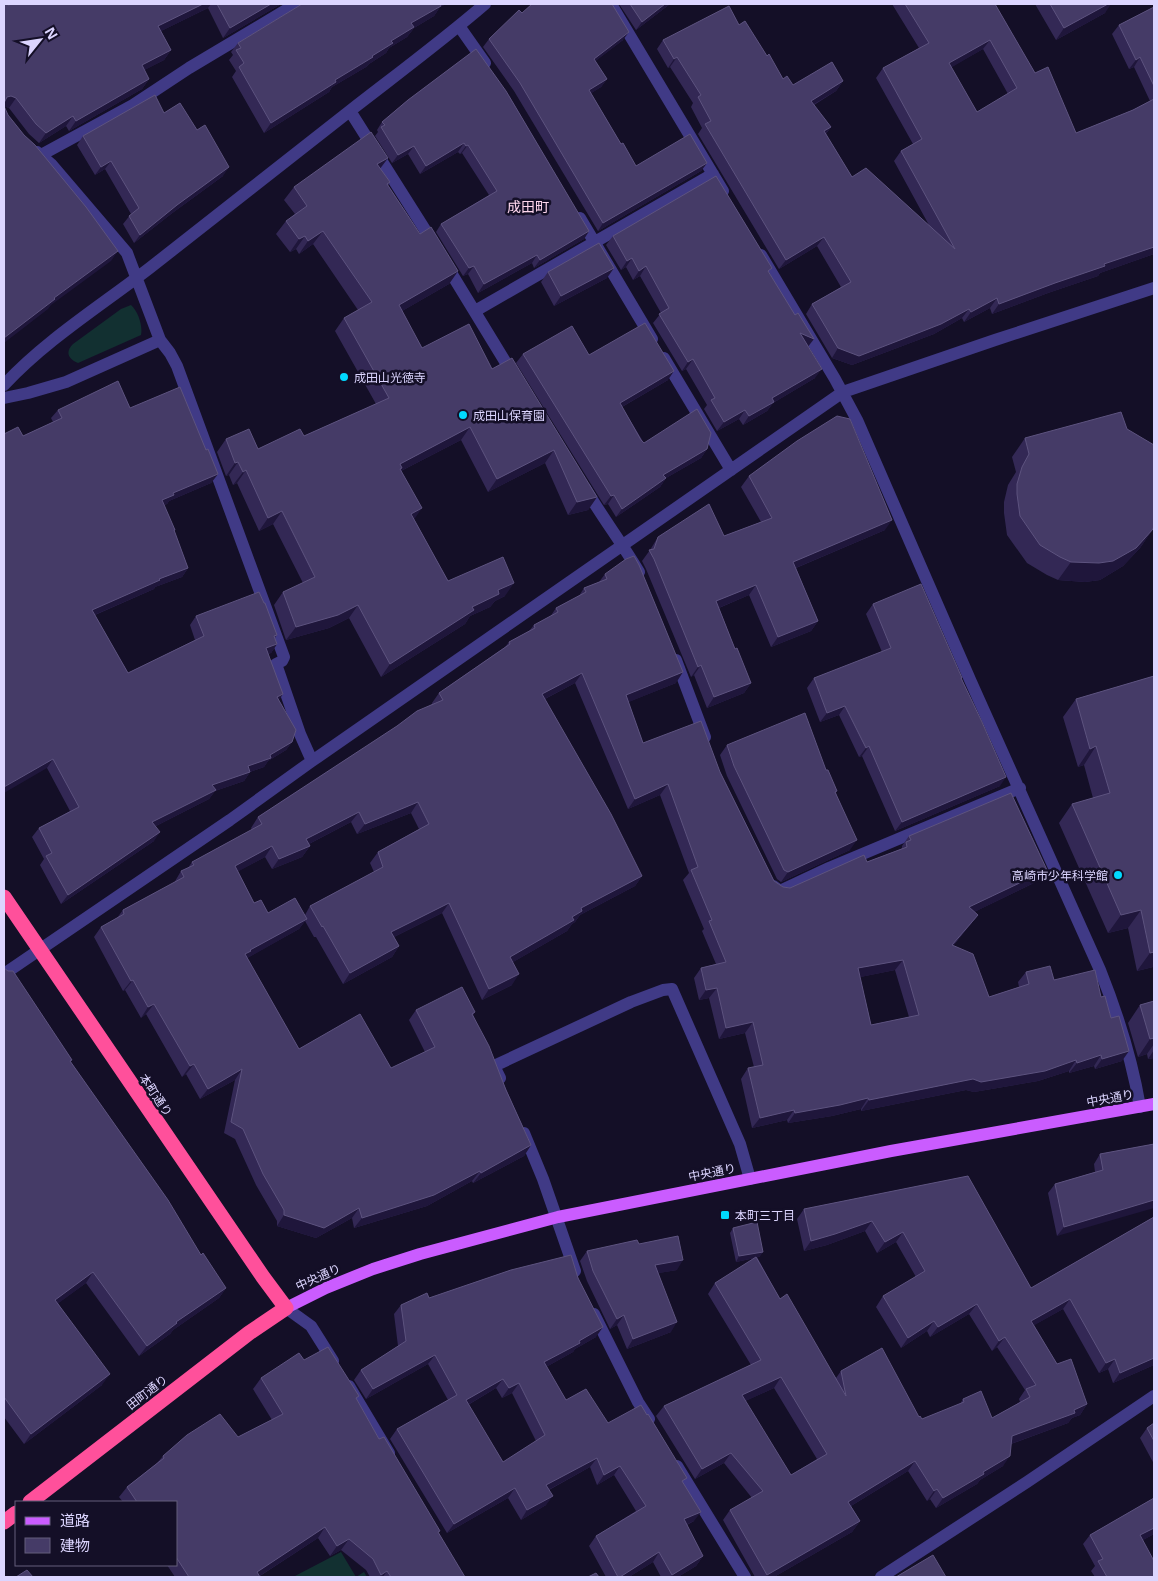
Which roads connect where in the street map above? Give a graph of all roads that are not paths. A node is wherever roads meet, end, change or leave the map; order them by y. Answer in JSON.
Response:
{"nodes":[{"id":1,"x":296,"y":4,"type":"edge"},
{"id":2,"x":485,"y":4,"type":"edge"},
{"id":3,"x":611,"y":4,"type":"edge"},
{"id":4,"x":459,"y":26,"type":"junction"},
{"id":5,"x":491,"y":72,"type":"edge"},
{"id":6,"x":350,"y":110,"type":"junction"},
{"id":7,"x":29,"y":145,"type":"edge"},
{"id":8,"x":41,"y":155,"type":"junction"},
{"id":9,"x":713,"y":174,"type":"junction"},
{"id":10,"x":728,"y":199,"type":"edge"},
{"id":11,"x":575,"y":209,"type":"edge"},
{"id":12,"x":753,"y":241,"type":"edge"},
{"id":13,"x":594,"y":242,"type":"junction"},
{"id":14,"x":137,"y":278,"type":"junction"},
{"id":15,"x":1154,"y":288,"type":"edge"},
{"id":16,"x":475,"y":310,"type":"junction"},
{"id":17,"x":160,"y":340,"type":"junction"},
{"id":18,"x":4,"y":385,"type":"edge"},
{"id":19,"x":522,"y":388,"type":"edge"},
{"id":20,"x":843,"y":392,"type":"junction"},
{"id":21,"x":4,"y":398,"type":"edge"},
{"id":22,"x":731,"y":470,"type":"junction"},
{"id":23,"x":578,"y":478,"type":"edge"},
{"id":24,"x":623,"y":545,"type":"junction"},
{"id":25,"x":642,"y":581,"type":"edge"},
{"id":26,"x":672,"y":652,"type":"edge"},
{"id":27,"x":710,"y":751,"type":"edge"},
{"id":28,"x":312,"y":762,"type":"junction"},
{"id":29,"x":1020,"y":788,"type":"junction"},
{"id":30,"x":766,"y":876,"type":"edge"},
{"id":31,"x":4,"y":897,"type":"edge"},
{"id":32,"x":39,"y":950,"type":"junction"},
{"id":33,"x":4,"y":974,"type":"edge"},
{"id":34,"x":506,"y":1092,"type":"edge"},
{"id":35,"x":1154,"y":1104,"type":"edge"},
{"id":36,"x":1140,"y":1107,"type":"junction"},
{"id":37,"x":517,"y":1118,"type":"edge"},
{"id":38,"x":750,"y":1179,"type":"junction"},
{"id":39,"x":558,"y":1217,"type":"junction"},
{"id":40,"x":579,"y":1284,"type":"edge"},
{"id":41,"x":587,"y":1301,"type":"edge"},
{"id":42,"x":286,"y":1308,"type":"junction"},
{"id":43,"x":1154,"y":1396,"type":"edge"},
{"id":44,"x":653,"y":1426,"type":"edge"},
{"id":45,"x":673,"y":1459,"type":"edge"},
{"id":46,"x":394,"y":1461,"type":"edge"},
{"id":47,"x":31,"y":1501,"type":"edge"},
{"id":48,"x":15,"y":1513,"type":"edge"},
{"id":49,"x":4,"y":1522,"type":"edge"},
{"id":50,"x":745,"y":1577,"type":"edge"},
{"id":51,"x":881,"y":1577,"type":"edge"}],
"edges":[{"from":1,"to":8,"type":"street"},
{"from":2,"to":4,"type":"street"},
{"from":3,"to":9,"type":"street"},
{"from":4,"to":5,"type":"street"},
{"from":4,"to":6,"type":"street"},
{"from":6,"to":14,"type":"street"},
{"from":6,"to":16,"type":"street"},
{"from":7,"to":8,"type":"street"},
{"from":8,"to":14,"type":"street"},
{"from":9,"to":10,"type":"street"},
{"from":9,"to":13,"type":"street"},
{"from":11,"to":13,"type":"street"},
{"from":12,"to":20,"type":"street"},
{"from":13,"to":16,"type":"street"},
{"from":13,"to":22,"type":"street"},
{"from":14,"to":17,"type":"street"},
{"from":14,"to":18,"type":"street"},
{"from":15,"to":20,"type":"street"},
{"from":16,"to":19,"type":"street"},
{"from":17,"to":21,"type":"street"},
{"from":17,"to":28,"type":"street"},
{"from":20,"to":22,"type":"street"},
{"from":20,"to":29,"type":"street"},
{"from":22,"to":24,"type":"street"},
{"from":23,"to":24,"type":"street"},
{"from":24,"to":25,"type":"street"},
{"from":24,"to":28,"type":"street"},
{"from":26,"to":27,"type":"street"},
{"from":28,"to":32,"type":"street"},
{"from":29,"to":30,"type":"street"},
{"from":29,"to":36,"type":"street"},
{"from":31,"to":32,"type":"highway","name":"本町通り"},
{"from":32,"to":33,"type":"street"},
{"from":32,"to":42,"type":"highway","name":"本町通り"},
{"from":34,"to":38,"type":"street"},
{"from":35,"to":36,"type":"main road","name":"中央通り"},
{"from":36,"to":38,"type":"main road","name":"中央通り"},
{"from":37,"to":39,"type":"street"},
{"from":38,"to":39,"type":"main road","name":"中央通り"},
{"from":39,"to":40,"type":"street"},
{"from":39,"to":42,"type":"main road","name":"中央通り"},
{"from":41,"to":44,"type":"street"},
{"from":42,"to":46,"type":"street"},
{"from":42,"to":47,"type":"highway","name":"田町通り"},
{"from":43,"to":51,"type":"street"},
{"from":45,"to":50,"type":"street"},
{"from":48,"to":49,"type":"highway"}]}
